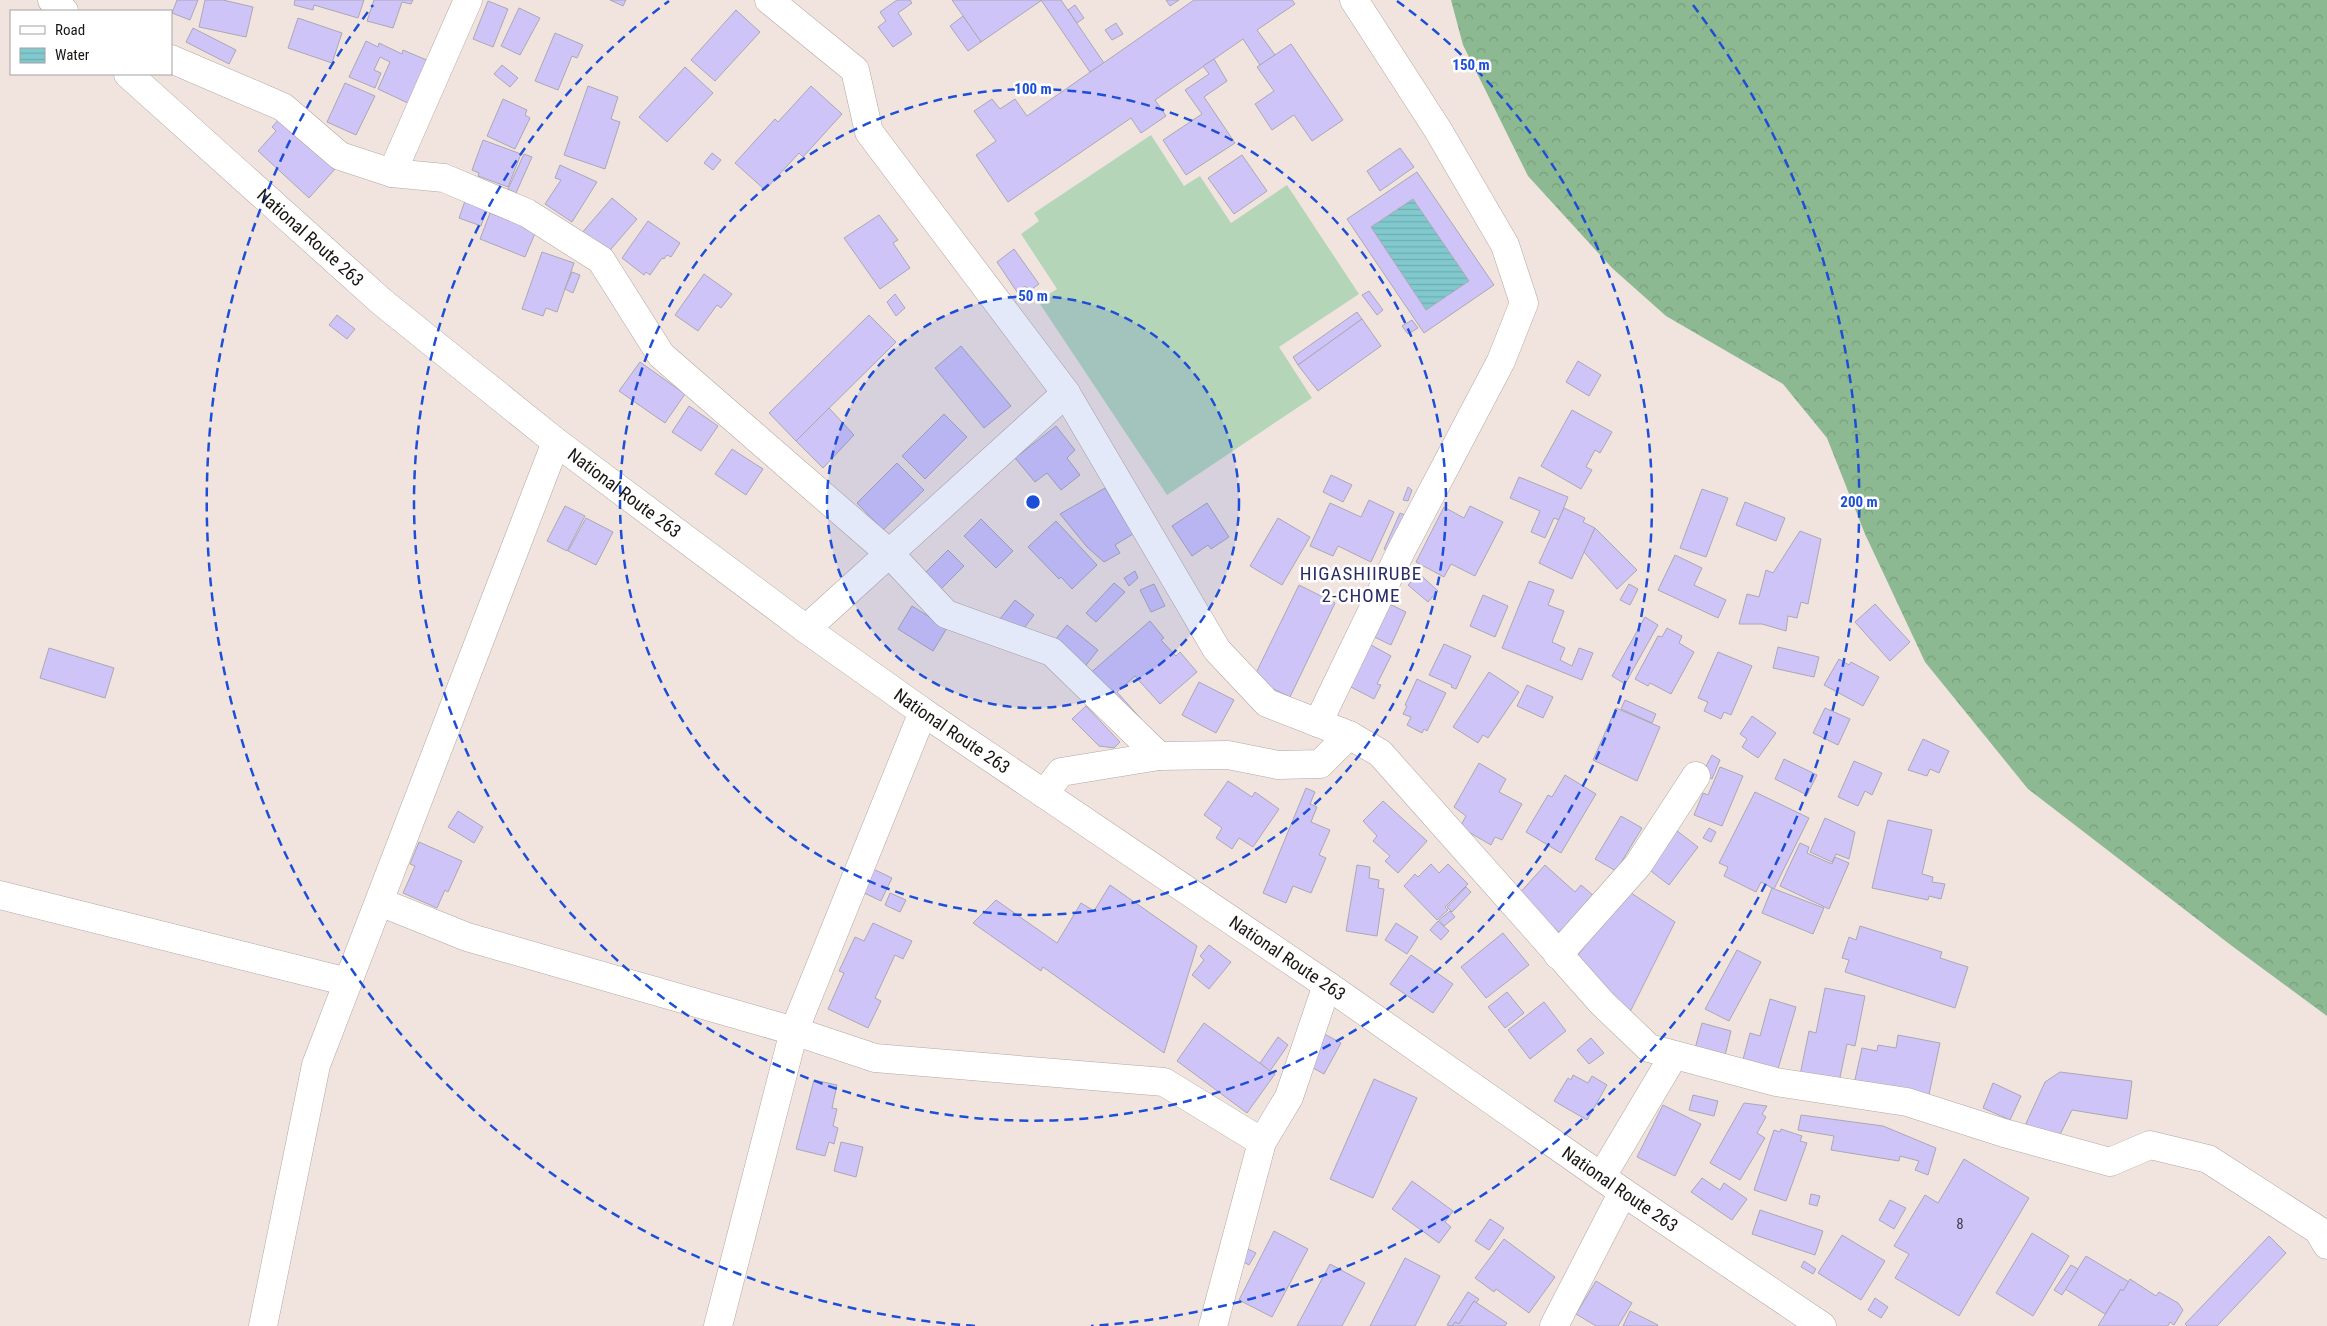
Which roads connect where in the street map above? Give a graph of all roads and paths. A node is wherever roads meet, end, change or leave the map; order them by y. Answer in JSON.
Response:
{"nodes":[{"id":1,"x":52,"y":0,"type":"edge"},
{"id":2,"x":468,"y":0,"type":"edge"},
{"id":3,"x":769,"y":0,"type":"edge"},
{"id":4,"x":1354,"y":0,"type":"edge"},
{"id":5,"x":63,"y":10,"type":"edge"},
{"id":6,"x":172,"y":59,"type":"edge"},
{"id":7,"x":129,"y":75,"type":"edge"},
{"id":8,"x":392,"y":173,"type":"junction"},
{"id":9,"x":1066,"y":393,"type":"junction"},
{"id":10,"x":556,"y":442,"type":"junction"},
{"id":11,"x":889,"y":554,"type":"junction"},
{"id":12,"x":806,"y":629,"type":"junction"},
{"id":13,"x":923,"y":712,"type":"junction"},
{"id":14,"x":1318,"y":723,"type":"junction"},
{"id":15,"x":1349,"y":735,"type":"junction"},
{"id":16,"x":1159,"y":756,"type":"junction"},
{"id":17,"x":1696,"y":776,"type":"dead end"},
{"id":18,"x":1044,"y":794,"type":"junction"},
{"id":19,"x":0,"y":895,"type":"edge"},
{"id":20,"x":380,"y":902,"type":"junction"},
{"id":21,"x":1558,"y":955,"type":"junction"},
{"id":22,"x":348,"y":982,"type":"junction"},
{"id":23,"x":1327,"y":985,"type":"junction"},
{"id":24,"x":794,"y":1031,"type":"junction"},
{"id":25,"x":1674,"y":1055,"type":"junction"},
{"id":26,"x":1262,"y":1142,"type":"junction"},
{"id":27,"x":1612,"y":1184,"type":"junction"},
{"id":28,"x":2327,"y":1245,"type":"edge"},
{"id":29,"x":263,"y":1326,"type":"edge"},
{"id":30,"x":718,"y":1326,"type":"edge"},
{"id":31,"x":1213,"y":1326,"type":"edge"},
{"id":32,"x":1554,"y":1326,"type":"edge"},
{"id":33,"x":1822,"y":1326,"type":"edge"}],
"edges":[{"from":1,"to":5,"type":"main road"},
{"from":2,"to":8,"type":"main road"},
{"from":3,"to":9,"type":"main road"},
{"from":4,"to":14,"type":"main road"},
{"from":6,"to":8,"type":"main road"},
{"from":7,"to":10,"type":"main road","name":"National Route 263"},
{"from":8,"to":11,"type":"main road"},
{"from":9,"to":11,"type":"main road"},
{"from":9,"to":14,"type":"main road"},
{"from":10,"to":12,"type":"main road","name":"National Route 263"},
{"from":10,"to":20,"type":"main road"},
{"from":11,"to":12,"type":"main road"},
{"from":11,"to":16,"type":"main road"},
{"from":12,"to":13,"type":"main road","name":"National Route 263"},
{"from":13,"to":18,"type":"main road","name":"National Route 263"},
{"from":13,"to":24,"type":"main road"},
{"from":14,"to":15,"type":"main road"},
{"from":15,"to":16,"type":"main road"},
{"from":15,"to":21,"type":"main road"},
{"from":16,"to":18,"type":"main road"},
{"from":17,"to":21,"type":"main road"},
{"from":18,"to":23,"type":"main road","name":"National Route 263"},
{"from":19,"to":22,"type":"main road"},
{"from":20,"to":22,"type":"main road"},
{"from":20,"to":24,"type":"main road"},
{"from":21,"to":25,"type":"main road"},
{"from":22,"to":29,"type":"main road"},
{"from":23,"to":26,"type":"main road"},
{"from":23,"to":27,"type":"main road","name":"National Route 263"},
{"from":24,"to":26,"type":"main road"},
{"from":24,"to":30,"type":"main road"},
{"from":25,"to":27,"type":"main road"},
{"from":25,"to":28,"type":"main road"},
{"from":26,"to":31,"type":"main road"},
{"from":27,"to":32,"type":"main road"},
{"from":27,"to":33,"type":"main road","name":"National Route 263"}]}
